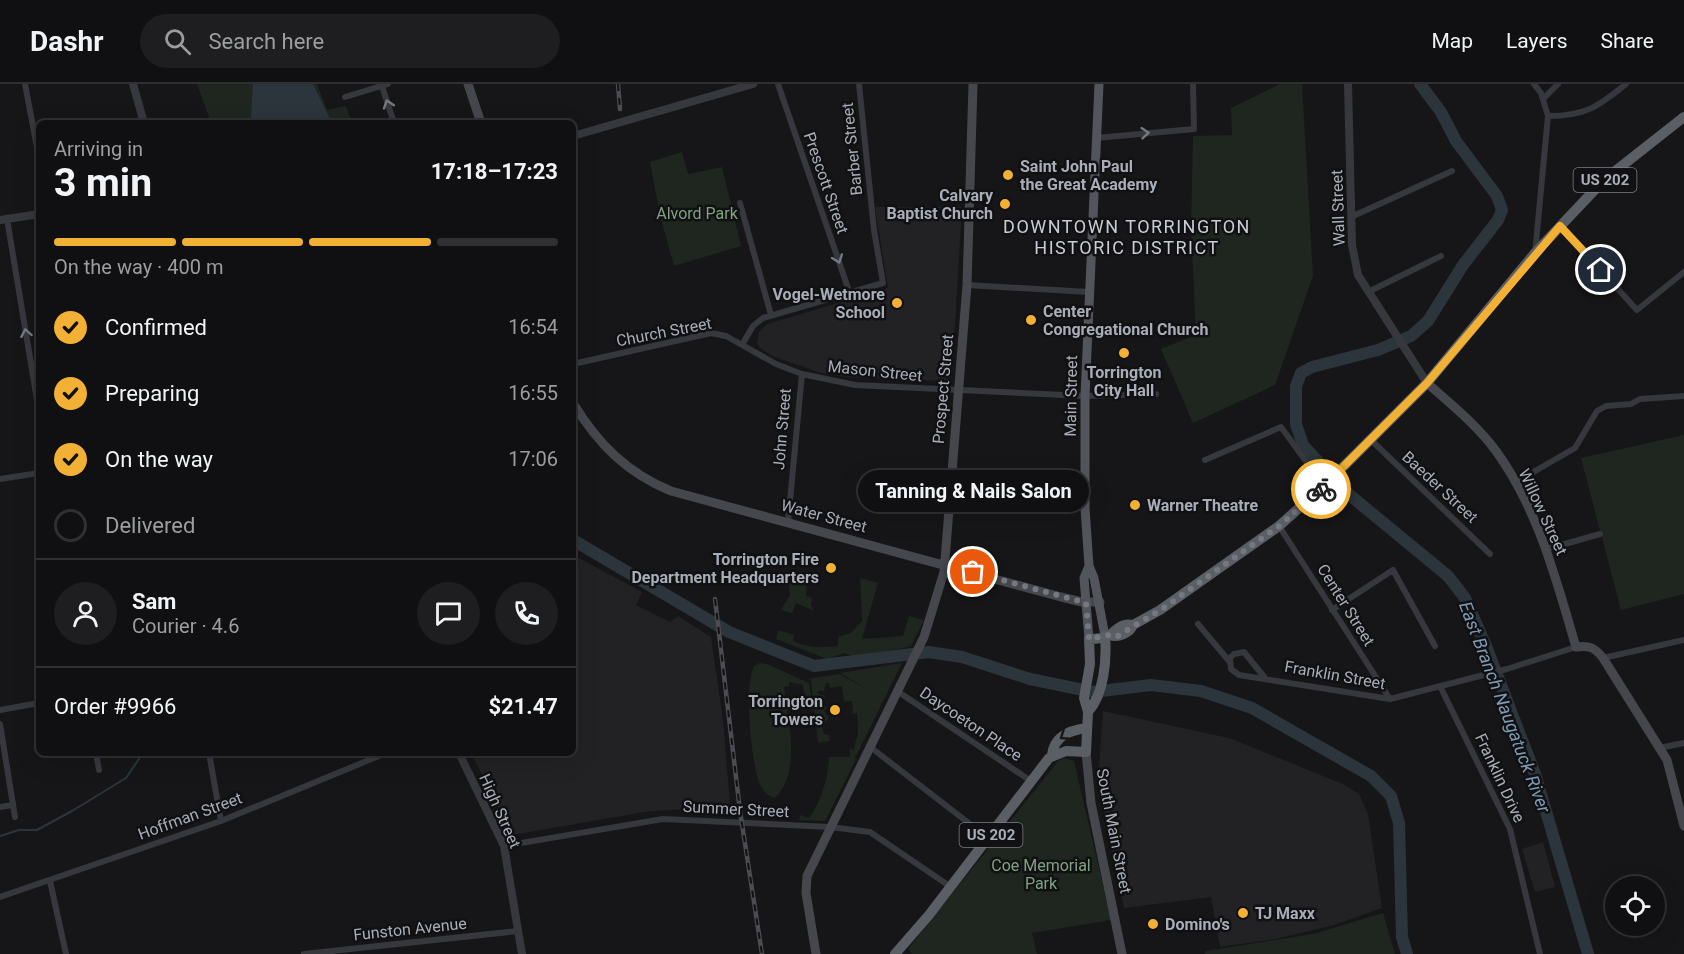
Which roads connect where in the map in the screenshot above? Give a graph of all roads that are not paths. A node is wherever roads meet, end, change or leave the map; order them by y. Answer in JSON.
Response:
{"nodes":[{"id":1,"x":25,"y":84,"type":"edge"},
{"id":2,"x":133,"y":84,"type":"edge"},
{"id":3,"x":468,"y":84,"type":"edge"},
{"id":4,"x":753,"y":84,"type":"edge"},
{"id":5,"x":778,"y":84,"type":"edge"},
{"id":6,"x":859,"y":84,"type":"edge"},
{"id":7,"x":973,"y":84,"type":"edge"},
{"id":8,"x":1099,"y":84,"type":"edge"},
{"id":9,"x":1193,"y":84,"type":"edge"},
{"id":10,"x":1348,"y":84,"type":"edge"},
{"id":11,"x":1534,"y":84,"type":"edge"},
{"id":12,"x":1558,"y":84,"type":"edge"},
{"id":13,"x":1626,"y":84,"type":"edge"},
{"id":14,"x":385,"y":85,"type":"edge"},
{"id":15,"x":732,"y":86,"type":"edge"},
{"id":16,"x":345,"y":97,"type":"dead end"},
{"id":17,"x":1543,"y":99,"type":"junction"},
{"id":18,"x":1548,"y":116,"type":"junction"},
{"id":19,"x":1684,"y":117,"type":"edge"},
{"id":20,"x":143,"y":120,"type":"edge"},
{"id":21,"x":393,"y":120,"type":"edge"},
{"id":22,"x":480,"y":120,"type":"edge"},
{"id":23,"x":576,"y":134,"type":"edge"},
{"id":24,"x":1096,"y":138,"type":"junction"},
{"id":25,"x":36,"y":142,"type":"edge"},
{"id":26,"x":1452,"y":171,"type":"dead end"},
{"id":27,"x":740,"y":203,"type":"dead end"},
{"id":28,"x":36,"y":214,"type":"edge"},
{"id":29,"x":1351,"y":217,"type":"junction"},
{"id":30,"x":3,"y":219,"type":"edge"},
{"id":31,"x":1560,"y":226,"type":"junction"},
{"id":32,"x":1535,"y":253,"type":"junction"},
{"id":33,"x":1441,"y":256,"type":"dead end"},
{"id":34,"x":1684,"y":272,"type":"edge"},
{"id":35,"x":967,"y":285,"type":"junction"},
{"id":36,"x":849,"y":291,"type":"junction"},
{"id":37,"x":1089,"y":292,"type":"junction"},
{"id":38,"x":1368,"y":292,"type":"junction"},
{"id":39,"x":771,"y":315,"type":"junction"},
{"id":40,"x":742,"y":345,"type":"junction"},
{"id":41,"x":576,"y":363,"type":"edge"},
{"id":42,"x":802,"y":374,"type":"junction"},
{"id":43,"x":1427,"y":383,"type":"junction"},
{"id":44,"x":958,"y":392,"type":"junction"},
{"id":45,"x":1156,"y":394,"type":"dead end"},
{"id":46,"x":36,"y":396,"type":"edge"},
{"id":47,"x":1085,"y":396,"type":"junction"},
{"id":48,"x":1684,"y":396,"type":"edge"},
{"id":49,"x":576,"y":407,"type":"edge"},
{"id":50,"x":1371,"y":440,"type":"junction"},
{"id":51,"x":1205,"y":460,"type":"dead end"},
{"id":52,"x":36,"y":473,"type":"edge"},
{"id":53,"x":0,"y":479,"type":"edge"},
{"id":54,"x":1085,"y":481,"type":"junction"},
{"id":55,"x":1516,"y":482,"type":"junction"},
{"id":56,"x":1325,"y":485,"type":"junction"},
{"id":57,"x":950,"y":495,"type":"junction"},
{"id":58,"x":788,"y":522,"type":"junction"},
{"id":59,"x":1279,"y":526,"type":"junction"},
{"id":60,"x":1600,"y":534,"type":"dead end"},
{"id":61,"x":1546,"y":549,"type":"junction"},
{"id":62,"x":1490,"y":554,"type":"dead end"},
{"id":63,"x":944,"y":564,"type":"junction"},
{"id":64,"x":1089,"y":566,"type":"junction"},
{"id":65,"x":1100,"y":602,"type":"junction"},
{"id":66,"x":1086,"y":603,"type":"junction"},
{"id":67,"x":1332,"y":610,"type":"junction"},
{"id":68,"x":1198,"y":624,"type":"dead end"},
{"id":69,"x":1107,"y":638,"type":"junction"},
{"id":70,"x":1089,"y":639,"type":"junction"},
{"id":71,"x":1684,"y":640,"type":"edge"},
{"id":72,"x":1435,"y":646,"type":"dead end"},
{"id":73,"x":1576,"y":646,"type":"junction"},
{"id":74,"x":1604,"y":658,"type":"junction"},
{"id":75,"x":1229,"y":662,"type":"junction"},
{"id":76,"x":1265,"y":678,"type":"junction"},
{"id":77,"x":1087,"y":683,"type":"joint"},
{"id":78,"x":1441,"y":688,"type":"junction"},
{"id":79,"x":897,"y":691,"type":"junction"},
{"id":80,"x":1390,"y":699,"type":"junction"},
{"id":81,"x":36,"y":704,"type":"edge"},
{"id":82,"x":0,"y":710,"type":"edge"},
{"id":83,"x":1088,"y":712,"type":"junction"},
{"id":84,"x":0,"y":724,"type":"edge"},
{"id":85,"x":1087,"y":728,"type":"junction"},
{"id":86,"x":1684,"y":743,"type":"edge"},
{"id":87,"x":869,"y":746,"type":"junction"},
{"id":88,"x":1659,"y":748,"type":"junction"},
{"id":89,"x":1086,"y":752,"type":"junction"},
{"id":90,"x":1052,"y":755,"type":"junction"},
{"id":91,"x":97,"y":756,"type":"edge"},
{"id":92,"x":210,"y":756,"type":"edge"},
{"id":93,"x":379,"y":756,"type":"edge"},
{"id":94,"x":460,"y":756,"type":"edge"},
{"id":95,"x":99,"y":770,"type":"dead end"},
{"id":96,"x":1030,"y":781,"type":"junction"},
{"id":97,"x":12,"y":806,"type":"junction"},
{"id":98,"x":0,"y":807,"type":"edge"},
{"id":99,"x":15,"y":817,"type":"dead end"},
{"id":100,"x":221,"y":821,"type":"junction"},
{"id":101,"x":1684,"y":826,"type":"edge"},
{"id":102,"x":830,"y":827,"type":"junction"},
{"id":103,"x":988,"y":838,"type":"junction"},
{"id":104,"x":504,"y":846,"type":"junction"},
{"id":105,"x":50,"y":880,"type":"junction"},
{"id":106,"x":951,"y":886,"type":"junction"},
{"id":107,"x":0,"y":897,"type":"edge"},
{"id":108,"x":518,"y":931,"type":"junction"},
{"id":109,"x":381,"y":946,"type":"junction"},
{"id":110,"x":66,"y":954,"type":"edge"},
{"id":111,"x":304,"y":954,"type":"edge"},
{"id":112,"x":382,"y":954,"type":"edge"},
{"id":113,"x":522,"y":954,"type":"edge"},
{"id":114,"x":816,"y":954,"type":"edge"},
{"id":115,"x":895,"y":954,"type":"edge"},
{"id":116,"x":1122,"y":954,"type":"edge"},
{"id":117,"x":1540,"y":954,"type":"edge"}],
"edges":[{"from":1,"to":25,"type":"street"},
{"from":2,"to":20,"type":"street"},
{"from":3,"to":22,"type":"main road"},
{"from":4,"to":15,"type":"street"},
{"from":5,"to":36,"type":"street","name":"Prescott Street","one_way":true},
{"from":6,"to":36,"type":"street","name":"Barber Street"},
{"from":7,"to":35,"type":"main road","name":"Prospect Street"},
{"from":8,"to":24,"type":"main road","name":"Main Street"},
{"from":24,"to":9,"type":"street","one_way":true},
{"from":10,"to":29,"type":"street","name":"Wall Street"},
{"from":11,"to":17,"type":"street"},
{"from":12,"to":17,"type":"street"},
{"from":13,"to":18,"type":"street"},
{"from":14,"to":16,"type":"street"},
{"from":21,"to":14,"type":"street","one_way":true},
{"from":15,"to":23,"type":"street"},
{"from":17,"to":18,"type":"street"},
{"from":18,"to":32,"type":"street"},
{"from":19,"to":31,"type":"highway","number":"US 202"},
{"from":24,"to":37,"type":"main road","name":"Main Street"},
{"from":26,"to":29,"type":"street"},
{"from":27,"to":39,"type":"street"},
{"from":28,"to":30,"type":"street"},
{"from":29,"to":38,"type":"street","name":"Wall Street"},
{"from":46,"to":30,"type":"street","one_way":true},
{"from":31,"to":32,"type":"highway","number":"US 202"},
{"from":31,"to":34,"type":"street"},
{"from":32,"to":43,"type":"highway","number":"US 202"},
{"from":33,"to":38,"type":"street"},
{"from":35,"to":37,"type":"street"},
{"from":35,"to":44,"type":"main road","name":"Prospect Street"},
{"from":36,"to":39,"type":"street"},
{"from":37,"to":47,"type":"main road","name":"Main Street"},
{"from":38,"to":43,"type":"street","name":"Wall Street"},
{"from":39,"to":40,"type":"street"},
{"from":40,"to":41,"type":"street","name":"Church Street"},
{"from":40,"to":42,"type":"street","name":"Mason Street"},
{"from":42,"to":44,"type":"street","name":"Mason Street"},
{"from":42,"to":58,"type":"street","name":"John Street"},
{"from":43,"to":50,"type":"highway","number":"US 202"},
{"from":43,"to":55,"type":"main road","name":"Willow Street"},
{"from":44,"to":47,"type":"street","name":"Mason Street"},
{"from":44,"to":57,"type":"main road","name":"Prospect Street"},
{"from":45,"to":47,"type":"street","name":"Mason Street"},
{"from":47,"to":54,"type":"main road","name":"Main Street"},
{"from":48,"to":55,"type":"street"},
{"from":49,"to":58,"type":"main road","name":"Water Street"},
{"from":50,"to":56,"type":"highway","number":"US 202"},
{"from":50,"to":62,"type":"street","name":"Baeder Street"},
{"from":51,"to":56,"type":"street"},
{"from":52,"to":53,"type":"street"},
{"from":54,"to":57,"type":"street"},
{"from":54,"to":64,"type":"main road","name":"Main Street"},
{"from":55,"to":61,"type":"main road","name":"Willow Street"},
{"from":56,"to":59,"type":"highway","number":"US 202"},
{"from":57,"to":63,"type":"main road","name":"Prospect Street"},
{"from":58,"to":63,"type":"main road","name":"Water Street"},
{"from":59,"to":67,"type":"street","name":"Center Street"},
{"from":59,"to":69,"type":"highway","number":"US 202"},
{"from":60,"to":61,"type":"street"},
{"from":61,"to":73,"type":"main road","name":"Willow Street"},
{"from":63,"to":66,"type":"main road","name":"Water Street"},
{"from":63,"to":79,"type":"main road","name":"Prospect Street"},
{"from":64,"to":65,"type":"main road","name":"Main Street"},
{"from":64,"to":66,"type":"main road","name":"Main Street"},
{"from":65,"to":66,"type":"main road","name":"Water Street"},
{"from":65,"to":69,"type":"main road","name":"Main Street"},
{"from":66,"to":70,"type":"main road","name":"Main Street"},
{"from":67,"to":72,"type":"street"},
{"from":67,"to":80,"type":"street","name":"Center Street"},
{"from":68,"to":75,"type":"street"},
{"from":69,"to":70,"type":"highway","number":"US 202"},
{"from":69,"to":83,"type":"highway","name":"Main Street"},
{"from":70,"to":77,"type":"highway","name":"Main Street"},
{"from":71,"to":74,"type":"street"},
{"from":73,"to":74,"type":"main road"},
{"from":73,"to":78,"type":"street","name":"Franklin Street"},
{"from":74,"to":88,"type":"main road"},
{"from":75,"to":76,"type":"street","name":"Franklin Street"},
{"from":75,"to":76,"type":"street","name":"Franklin Street"},
{"from":76,"to":80,"type":"street","name":"Franklin Street"},
{"from":77,"to":83,"type":"highway","name":"South Main Street"},
{"from":78,"to":80,"type":"street","name":"Franklin Street"},
{"from":78,"to":117,"type":"street","name":"Franklin Drive"},
{"from":79,"to":87,"type":"main road","name":"Prospect Street"},
{"from":79,"to":96,"type":"street","name":"Daycoeton Place"},
{"from":81,"to":82,"type":"street"},
{"from":83,"to":85,"type":"highway","name":"South Main Street"},
{"from":84,"to":97,"type":"street"},
{"from":85,"to":89,"type":"highway","name":"South Main Street"},
{"from":85,"to":90,"type":"highway","number":"US 202","one_way":true},
{"from":86,"to":88,"type":"street"},
{"from":87,"to":102,"type":"main road","name":"Prospect Street"},
{"from":87,"to":103,"type":"street"},
{"from":88,"to":101,"type":"main road"},
{"from":89,"to":90,"type":"highway"},
{"from":89,"to":116,"type":"main road","name":"South Main Street"},
{"from":90,"to":96,"type":"highway","number":"US 202"},
{"from":91,"to":95,"type":"street"},
{"from":92,"to":100,"type":"street"},
{"from":93,"to":100,"type":"street","name":"Hoffman Street"},
{"from":94,"to":104,"type":"street","name":"High Street"},
{"from":96,"to":103,"type":"highway","number":"US 202"},
{"from":97,"to":98,"type":"street"},
{"from":97,"to":99,"type":"street"},
{"from":100,"to":105,"type":"street","name":"Hoffman Street"},
{"from":102,"to":104,"type":"street","name":"Summer Street"},
{"from":102,"to":106,"type":"street","name":"Summer Street"},
{"from":102,"to":114,"type":"main road","name":"Prospect Street"},
{"from":103,"to":106,"type":"highway","number":"US 202"},
{"from":104,"to":108,"type":"street","name":"High Street"},
{"from":105,"to":107,"type":"street","name":"Hoffman Street"},
{"from":105,"to":110,"type":"street"},
{"from":106,"to":115,"type":"highway","number":"US 202"},
{"from":108,"to":109,"type":"street","name":"Funston Avenue"},
{"from":108,"to":113,"type":"street","name":"High Street"},
{"from":109,"to":111,"type":"street","name":"Funston Avenue"},
{"from":109,"to":112,"type":"street"}]}
